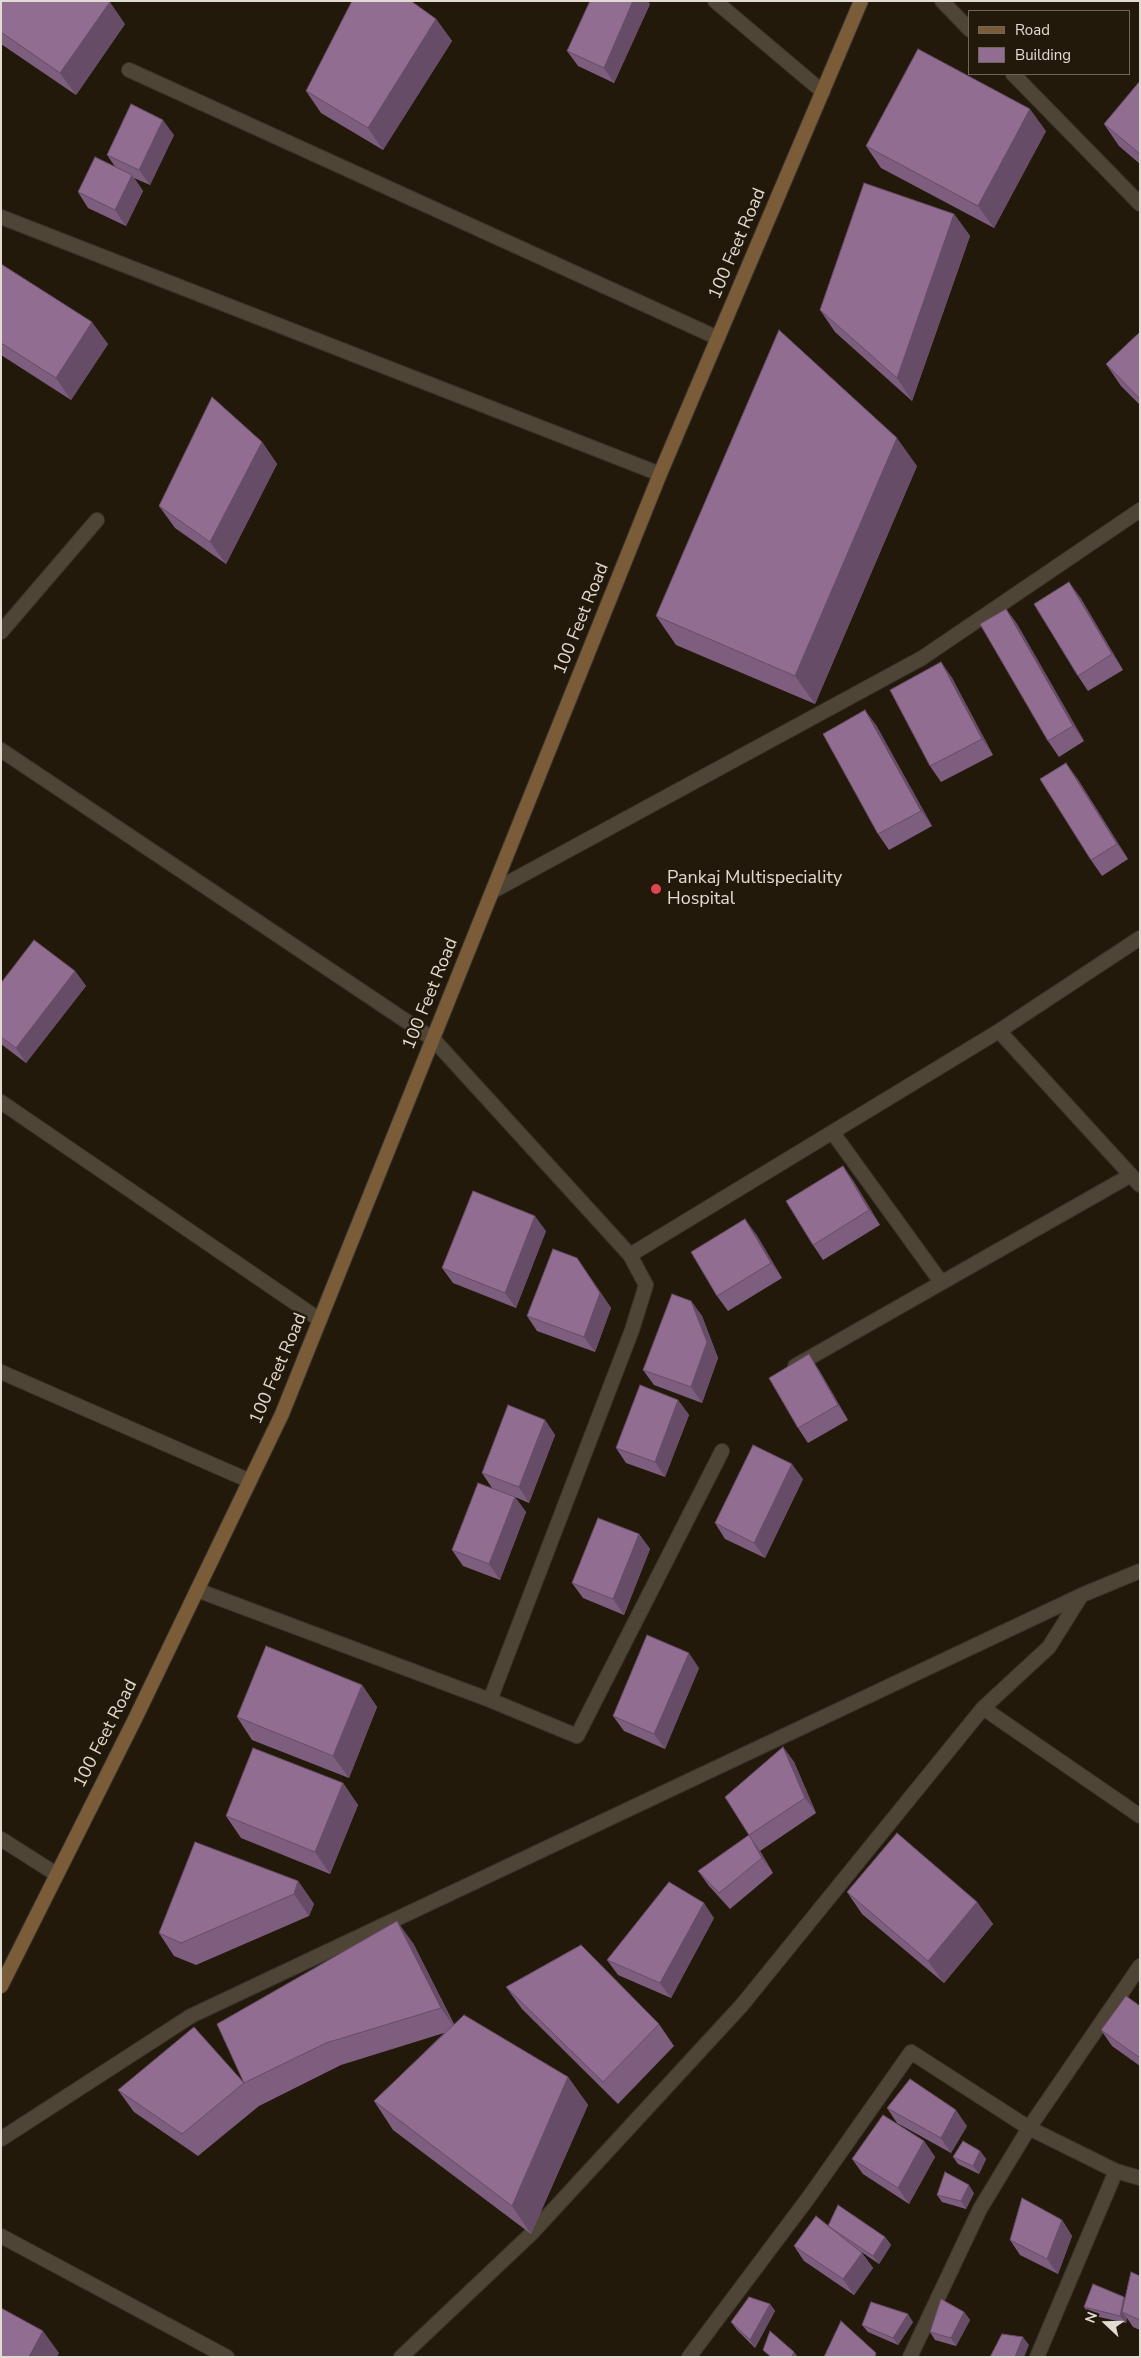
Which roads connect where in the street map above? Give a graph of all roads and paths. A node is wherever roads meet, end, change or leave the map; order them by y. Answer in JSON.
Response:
{"nodes":[{"id":1,"x":715,"y":1,"type":"edge"},
{"id":2,"x":862,"y":1,"type":"edge"},
{"id":3,"x":942,"y":1,"type":"edge"},
{"id":4,"x":968,"y":28,"type":"edge"},
{"id":5,"x":129,"y":70,"type":"dead end"},
{"id":6,"x":1014,"y":75,"type":"edge"},
{"id":7,"x":823,"y":92,"type":"junction"},
{"id":8,"x":1140,"y":204,"type":"edge"},
{"id":9,"x":1,"y":217,"type":"edge"},
{"id":10,"x":718,"y":338,"type":"junction"},
{"id":11,"x":660,"y":474,"type":"junction"},
{"id":12,"x":1140,"y":510,"type":"edge"},
{"id":13,"x":97,"y":520,"type":"dead end"},
{"id":14,"x":1,"y":632,"type":"edge"},
{"id":15,"x":1,"y":750,"type":"edge"},
{"id":16,"x":493,"y":891,"type":"junction"},
{"id":17,"x":1140,"y":938,"type":"edge"},
{"id":18,"x":999,"y":1030,"type":"junction"},
{"id":19,"x":433,"y":1038,"type":"junction"},
{"id":20,"x":1,"y":1102,"type":"edge"},
{"id":21,"x":833,"y":1134,"type":"junction"},
{"id":22,"x":1136,"y":1180,"type":"edge"},
{"id":23,"x":630,"y":1255,"type":"junction"},
{"id":24,"x":941,"y":1282,"type":"junction"},
{"id":25,"x":320,"y":1320,"type":"junction"},
{"id":26,"x":1,"y":1372,"type":"edge"},
{"id":27,"x":786,"y":1372,"type":"edge"},
{"id":28,"x":722,"y":1451,"type":"dead end"},
{"id":29,"x":250,"y":1481,"type":"junction"},
{"id":30,"x":1140,"y":1571,"type":"edge"},
{"id":31,"x":197,"y":1590,"type":"junction"},
{"id":32,"x":1082,"y":1595,"type":"junction"},
{"id":33,"x":490,"y":1700,"type":"junction"},
{"id":34,"x":983,"y":1708,"type":"junction"},
{"id":35,"x":1140,"y":1816,"type":"edge"},
{"id":36,"x":1,"y":1839,"type":"edge"},
{"id":37,"x":56,"y":1874,"type":"junction"},
{"id":38,"x":1140,"y":1966,"type":"edge"},
{"id":39,"x":1,"y":1986,"type":"edge"},
{"id":40,"x":1029,"y":2128,"type":"junction"},
{"id":41,"x":1,"y":2139,"type":"edge"},
{"id":42,"x":1116,"y":2171,"type":"junction"},
{"id":43,"x":1140,"y":2178,"type":"edge"},
{"id":44,"x":1,"y":2236,"type":"edge"},
{"id":45,"x":227,"y":2357,"type":"edge"},
{"id":46,"x":401,"y":2357,"type":"edge"},
{"id":47,"x":689,"y":2357,"type":"edge"},
{"id":48,"x":910,"y":2357,"type":"edge"},
{"id":49,"x":1037,"y":2357,"type":"edge"}],
"edges":[{"from":1,"to":7,"type":"street"},
{"from":2,"to":7,"type":"main road","name":"100 Feet Road"},
{"from":3,"to":4,"type":"street"},
{"from":5,"to":10,"type":"street"},
{"from":6,"to":8,"type":"street"},
{"from":7,"to":10,"type":"main road","name":"100 Feet Road"},
{"from":9,"to":11,"type":"street"},
{"from":10,"to":11,"type":"main road","name":"100 Feet Road"},
{"from":11,"to":16,"type":"main road","name":"100 Feet Road"},
{"from":12,"to":16,"type":"street"},
{"from":13,"to":14,"type":"street"},
{"from":15,"to":19,"type":"street"},
{"from":16,"to":19,"type":"main road","name":"100 Feet Road"},
{"from":17,"to":18,"type":"street"},
{"from":18,"to":21,"type":"street"},
{"from":18,"to":22,"type":"street"},
{"from":19,"to":23,"type":"street"},
{"from":19,"to":25,"type":"main road","name":"100 Feet Road"},
{"from":20,"to":25,"type":"street"},
{"from":21,"to":23,"type":"street"},
{"from":21,"to":24,"type":"street"},
{"from":22,"to":24,"type":"street"},
{"from":23,"to":33,"type":"street"},
{"from":24,"to":27,"type":"street"},
{"from":25,"to":29,"type":"main road","name":"100 Feet Road"},
{"from":26,"to":29,"type":"street"},
{"from":28,"to":33,"type":"street"},
{"from":29,"to":31,"type":"main road","name":"100 Feet Road"},
{"from":30,"to":32,"type":"street"},
{"from":31,"to":33,"type":"street"},
{"from":31,"to":37,"type":"main road","name":"100 Feet Road"},
{"from":32,"to":34,"type":"street"},
{"from":32,"to":41,"type":"street"},
{"from":34,"to":35,"type":"street"},
{"from":34,"to":46,"type":"street"},
{"from":36,"to":37,"type":"street"},
{"from":37,"to":39,"type":"main road","name":"100 Feet Road"},
{"from":38,"to":40,"type":"street"},
{"from":40,"to":42,"type":"street"},
{"from":40,"to":47,"type":"street"},
{"from":40,"to":48,"type":"street"},
{"from":42,"to":43,"type":"street"},
{"from":42,"to":49,"type":"street"},
{"from":44,"to":45,"type":"street"}]}
